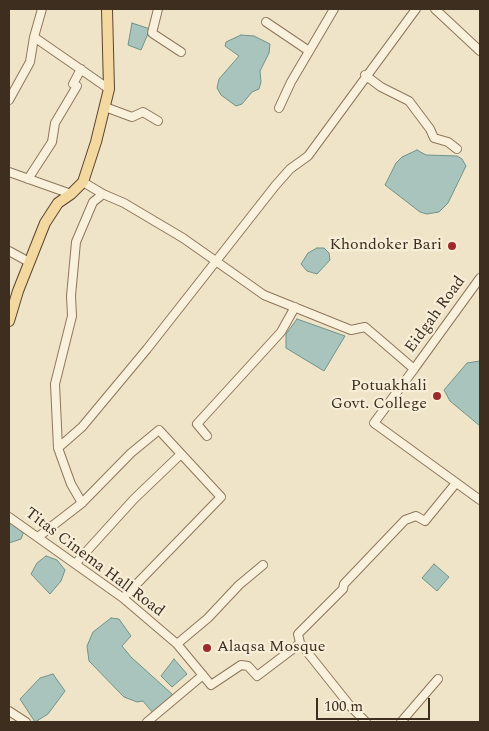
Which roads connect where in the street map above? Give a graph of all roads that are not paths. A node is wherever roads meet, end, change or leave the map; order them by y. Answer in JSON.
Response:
{"nodes":[{"id":1,"x":42,"y":9,"type":"edge"},
{"id":2,"x":107,"y":9,"type":"edge"},
{"id":3,"x":158,"y":9,"type":"edge"},
{"id":4,"x":334,"y":9,"type":"edge"},
{"id":5,"x":416,"y":9,"type":"edge"},
{"id":6,"x":435,"y":9,"type":"edge"},
{"id":7,"x":266,"y":22,"type":"dead end"},
{"id":8,"x":34,"y":37,"type":"junction"},
{"id":9,"x":309,"y":51,"type":"junction"},
{"id":10,"x":480,"y":51,"type":"edge"},
{"id":11,"x":181,"y":52,"type":"dead end"},
{"id":12,"x":81,"y":69,"type":"junction"},
{"id":13,"x":366,"y":75,"type":"junction"},
{"id":14,"x":109,"y":89,"type":"junction"},
{"id":15,"x":9,"y":100,"type":"edge"},
{"id":16,"x":105,"y":107,"type":"junction"},
{"id":17,"x":279,"y":108,"type":"dead end"},
{"id":18,"x":158,"y":121,"type":"dead end"},
{"id":19,"x":457,"y":149,"type":"dead end"},
{"id":20,"x":10,"y":173,"type":"edge"},
{"id":21,"x":28,"y":179,"type":"junction"},
{"id":22,"x":83,"y":182,"type":"junction"},
{"id":23,"x":71,"y":194,"type":"junction"},
{"id":24,"x":103,"y":194,"type":"junction"},
{"id":25,"x":9,"y":251,"type":"edge"},
{"id":26,"x":215,"y":261,"type":"junction"},
{"id":27,"x":29,"y":262,"type":"junction"},
{"id":28,"x":480,"y":278,"type":"edge"},
{"id":29,"x":11,"y":304,"type":"edge"},
{"id":30,"x":295,"y":307,"type":"junction"},
{"id":31,"x":9,"y":321,"type":"edge"},
{"id":32,"x":414,"y":369,"type":"junction"},
{"id":33,"x":206,"y":436,"type":"dead end"},
{"id":34,"x":58,"y":448,"type":"junction"},
{"id":35,"x":182,"y":454,"type":"junction"},
{"id":36,"x":456,"y":483,"type":"junction"},
{"id":37,"x":480,"y":500,"type":"edge"},
{"id":38,"x":82,"y":503,"type":"junction"},
{"id":39,"x":9,"y":517,"type":"edge"},
{"id":40,"x":38,"y":537,"type":"junction"},
{"id":41,"x":76,"y":563,"type":"junction"},
{"id":42,"x":263,"y":565,"type":"dead end"},
{"id":43,"x":123,"y":598,"type":"junction"},
{"id":44,"x":300,"y":643,"type":"junction"},
{"id":45,"x":176,"y":644,"type":"junction"},
{"id":46,"x":202,"y":675,"type":"junction"},
{"id":47,"x":438,"y":679,"type":"dead end"},
{"id":48,"x":10,"y":715,"type":"edge"},
{"id":49,"x":26,"y":722,"type":"edge"},
{"id":50,"x":147,"y":722,"type":"edge"},
{"id":51,"x":366,"y":722,"type":"edge"},
{"id":52,"x":401,"y":722,"type":"edge"}],
"edges":[{"from":1,"to":8,"type":"street"},
{"from":2,"to":14,"type":"main road"},
{"from":3,"to":11,"type":"street"},
{"from":4,"to":9,"type":"street"},
{"from":5,"to":13,"type":"street"},
{"from":6,"to":10,"type":"street"},
{"from":7,"to":9,"type":"street"},
{"from":8,"to":12,"type":"street"},
{"from":8,"to":15,"type":"street"},
{"from":9,"to":17,"type":"street"},
{"from":12,"to":14,"type":"street"},
{"from":12,"to":21,"type":"street"},
{"from":13,"to":19,"type":"street"},
{"from":13,"to":26,"type":"street"},
{"from":14,"to":16,"type":"main road"},
{"from":16,"to":18,"type":"street"},
{"from":16,"to":22,"type":"main road"},
{"from":20,"to":21,"type":"street"},
{"from":21,"to":23,"type":"street"},
{"from":22,"to":23,"type":"main road"},
{"from":22,"to":24,"type":"street"},
{"from":23,"to":27,"type":"main road"},
{"from":24,"to":26,"type":"street"},
{"from":24,"to":34,"type":"street"},
{"from":25,"to":27,"type":"street"},
{"from":26,"to":30,"type":"street"},
{"from":26,"to":34,"type":"street"},
{"from":27,"to":29,"type":"main road"},
{"from":28,"to":32,"type":"street","name":"Eidgah Road"},
{"from":29,"to":31,"type":"main road"},
{"from":30,"to":32,"type":"street"},
{"from":30,"to":33,"type":"street"},
{"from":32,"to":36,"type":"street","name":"Eidgah Road"},
{"from":34,"to":38,"type":"street"},
{"from":35,"to":38,"type":"street"},
{"from":35,"to":41,"type":"street"},
{"from":35,"to":43,"type":"street"},
{"from":36,"to":37,"type":"street"},
{"from":36,"to":44,"type":"street"},
{"from":38,"to":40,"type":"street"},
{"from":39,"to":40,"type":"street","name":"Titas Cinema Hall Road"},
{"from":40,"to":41,"type":"street","name":"Titas Cinema Hall Road"},
{"from":41,"to":43,"type":"street","name":"Titas Cinema Hall Road"},
{"from":42,"to":45,"type":"street"},
{"from":43,"to":45,"type":"street","name":"Titas Cinema Hall Road"},
{"from":44,"to":46,"type":"street"},
{"from":44,"to":51,"type":"street"},
{"from":45,"to":46,"type":"street","name":"Titas Cinema Hall Road"},
{"from":46,"to":50,"type":"street"},
{"from":47,"to":52,"type":"street"},
{"from":48,"to":49,"type":"street"}]}
